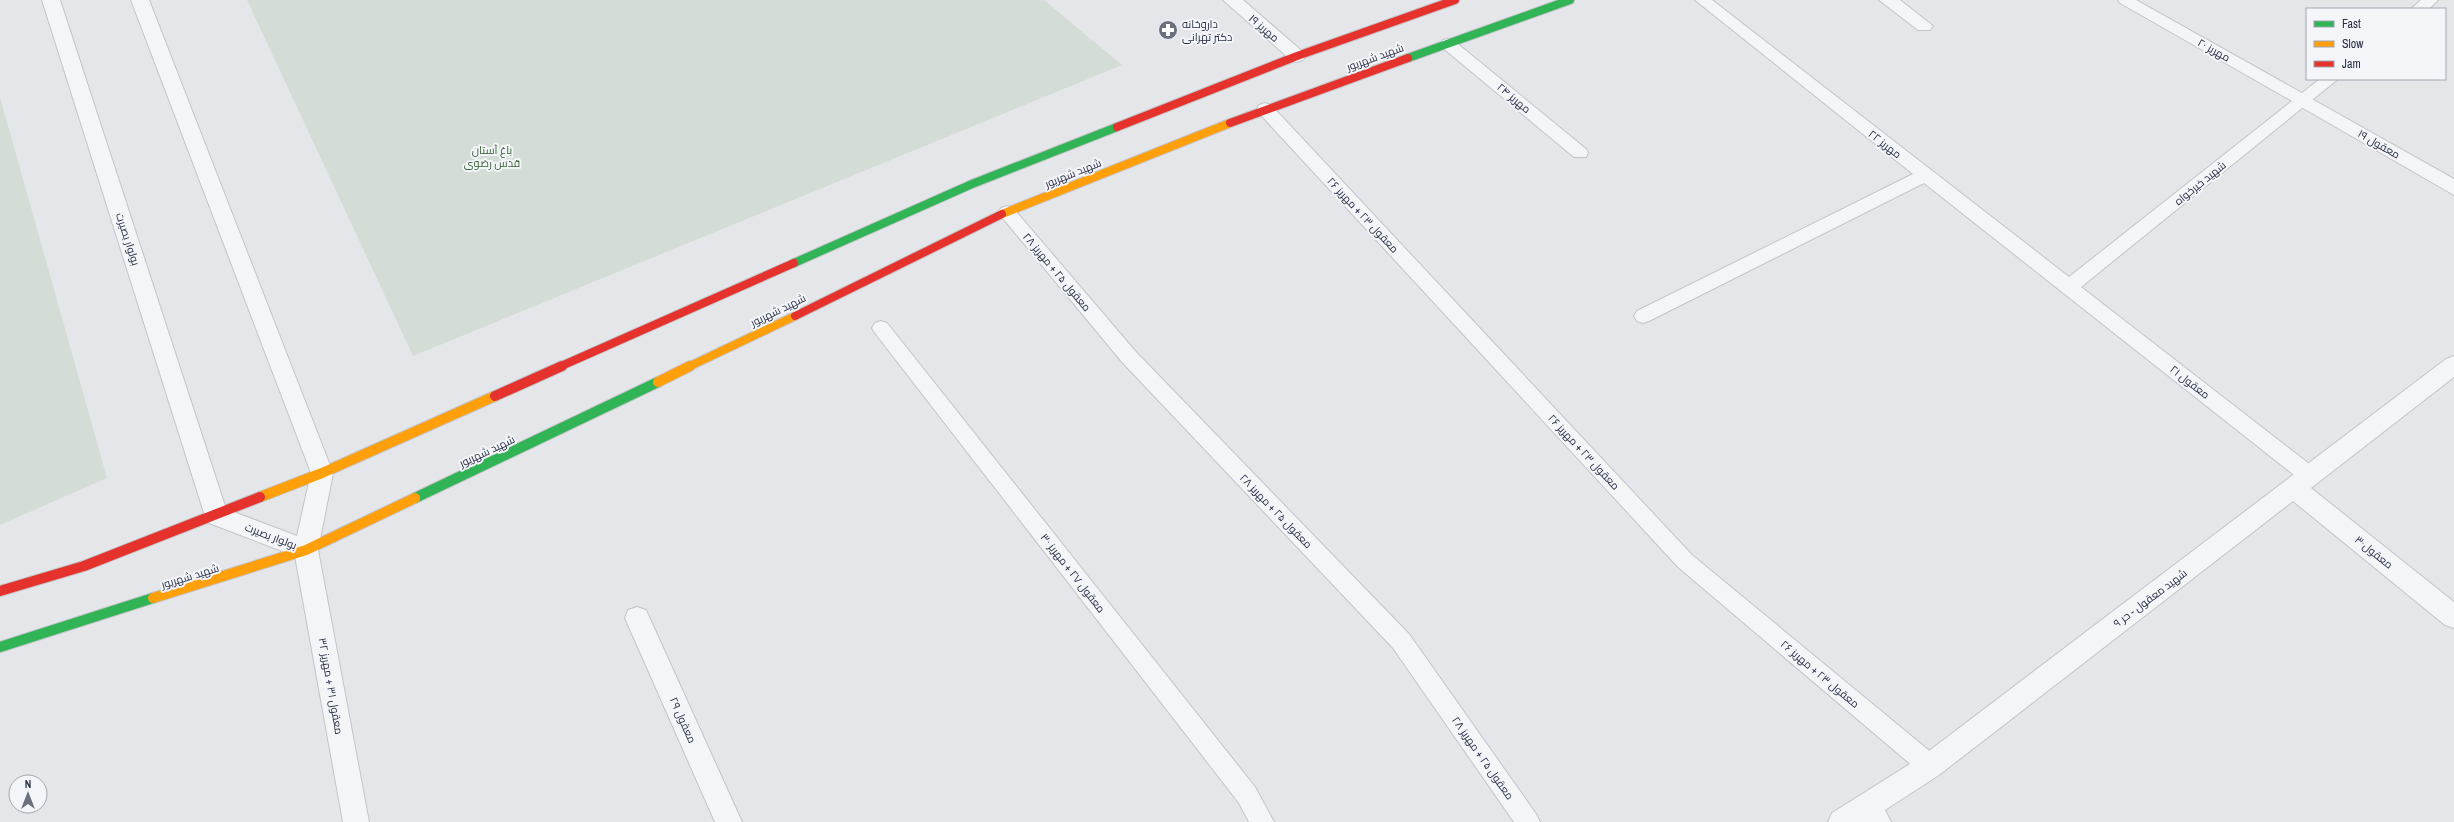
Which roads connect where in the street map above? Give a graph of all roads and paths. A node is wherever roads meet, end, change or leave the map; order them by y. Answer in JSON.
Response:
{"nodes":[{"id":1,"x":51,"y":0,"type":"edge"},
{"id":2,"x":140,"y":0,"type":"edge"},
{"id":3,"x":1232,"y":0,"type":"edge"},
{"id":4,"x":1455,"y":0,"type":"edge"},
{"id":5,"x":1570,"y":0,"type":"edge"},
{"id":6,"x":1702,"y":0,"type":"edge"},
{"id":7,"x":1888,"y":0,"type":"edge"},
{"id":8,"x":2125,"y":0,"type":"edge"},
{"id":9,"x":2430,"y":0,"type":"edge"},
{"id":10,"x":2420,"y":8,"type":"edge"},
{"id":11,"x":1924,"y":26,"type":"dead end"},
{"id":12,"x":1448,"y":44,"type":"junction"},
{"id":13,"x":1297,"y":56,"type":"junction"},
{"id":14,"x":2329,"y":80,"type":"edge"},
{"id":15,"x":2303,"y":100,"type":"junction"},
{"id":16,"x":1265,"y":109,"type":"junction"},
{"id":17,"x":1580,"y":153,"type":"dead end"},
{"id":18,"x":1925,"y":175,"type":"junction"},
{"id":19,"x":2454,"y":188,"type":"edge"},
{"id":20,"x":1007,"y":212,"type":"junction"},
{"id":21,"x":2069,"y":287,"type":"junction"},
{"id":22,"x":1643,"y":316,"type":"dead end"},
{"id":23,"x":881,"y":328,"type":"dead end"},
{"id":24,"x":2454,"y":365,"type":"edge"},
{"id":25,"x":322,"y":473,"type":"junction"},
{"id":26,"x":2302,"y":482,"type":"junction"},
{"id":27,"x":217,"y":516,"type":"junction"},
{"id":28,"x":306,"y":550,"type":"junction"},
{"id":29,"x":0,"y":591,"type":"edge"},
{"id":30,"x":2454,"y":617,"type":"edge"},
{"id":31,"x":637,"y":618,"type":"dead end"},
{"id":32,"x":0,"y":647,"type":"edge"},
{"id":33,"x":1930,"y":766,"type":"junction"},
{"id":34,"x":1872,"y":814,"type":"edge"},
{"id":35,"x":356,"y":822,"type":"edge"},
{"id":36,"x":729,"y":822,"type":"edge"},
{"id":37,"x":1262,"y":822,"type":"edge"},
{"id":38,"x":1528,"y":822,"type":"edge"},
{"id":39,"x":1841,"y":822,"type":"edge"}],
"edges":[{"from":1,"to":27,"type":"street","name":"بولوار بصیرت"},
{"from":2,"to":25,"type":"street"},
{"from":3,"to":13,"type":"street","name":"مهریز ۱۹"},
{"from":4,"to":13,"type":"street"},
{"from":5,"to":12,"type":"street","name":"شهید شهریور"},
{"from":6,"to":18,"type":"lane","name":"مهریز ۲۲"},
{"from":7,"to":11,"type":"street"},
{"from":8,"to":15,"type":"lane","name":"مهریز ۲۰"},
{"from":9,"to":10,"type":"lane"},
{"from":12,"to":16,"type":"street","name":"شهید شهریور"},
{"from":12,"to":17,"type":"lane","name":"مهریز ۲۴"},
{"from":13,"to":25,"type":"street"},
{"from":14,"to":15,"type":"lane","name":"شهید خیرخواه"},
{"from":15,"to":19,"type":"street","name":"معقول ۱۹"},
{"from":15,"to":21,"type":"lane","name":"شهید خیرخواه"},
{"from":16,"to":20,"type":"street","name":"شهید شهریور"},
{"from":16,"to":33,"type":"lane","name":"معقول ۲۳ + مهریز ۲۶"},
{"from":18,"to":21,"type":"lane","name":"مهریز ۲۲"},
{"from":18,"to":22,"type":"lane"},
{"from":20,"to":28,"type":"street","name":"شهید شهریور"},
{"from":20,"to":38,"type":"lane","name":"معقول ۲۵ + مهریز ۲۸"},
{"from":21,"to":26,"type":"lane","name":"معقول ۲۱"},
{"from":23,"to":37,"type":"lane","name":"معقول ۲۷ + مهریز ۳۰"},
{"from":24,"to":26,"type":"street","name":"شهید معقول - حر ۹"},
{"from":25,"to":27,"type":"street"},
{"from":25,"to":28,"type":"street","name":"بولوار بصیرت"},
{"from":26,"to":30,"type":"street","name":"معقول۳۰"},
{"from":26,"to":33,"type":"street","name":"شهید معقول - حر ۹"},
{"from":27,"to":28,"type":"street","name":"بولوار بصیرت"},
{"from":27,"to":29,"type":"street"},
{"from":28,"to":32,"type":"street","name":"شهید شهریور"},
{"from":28,"to":35,"type":"street","name":"معقول ۳۱ + مهریز ۳۲"},
{"from":31,"to":36,"type":"street","name":"معقول ۲۹"},
{"from":33,"to":34,"type":"street","name":"شهید معقول - حر ۹"},
{"from":34,"to":39,"type":"street","name":"شهید معقول - حر ۹"}]}
